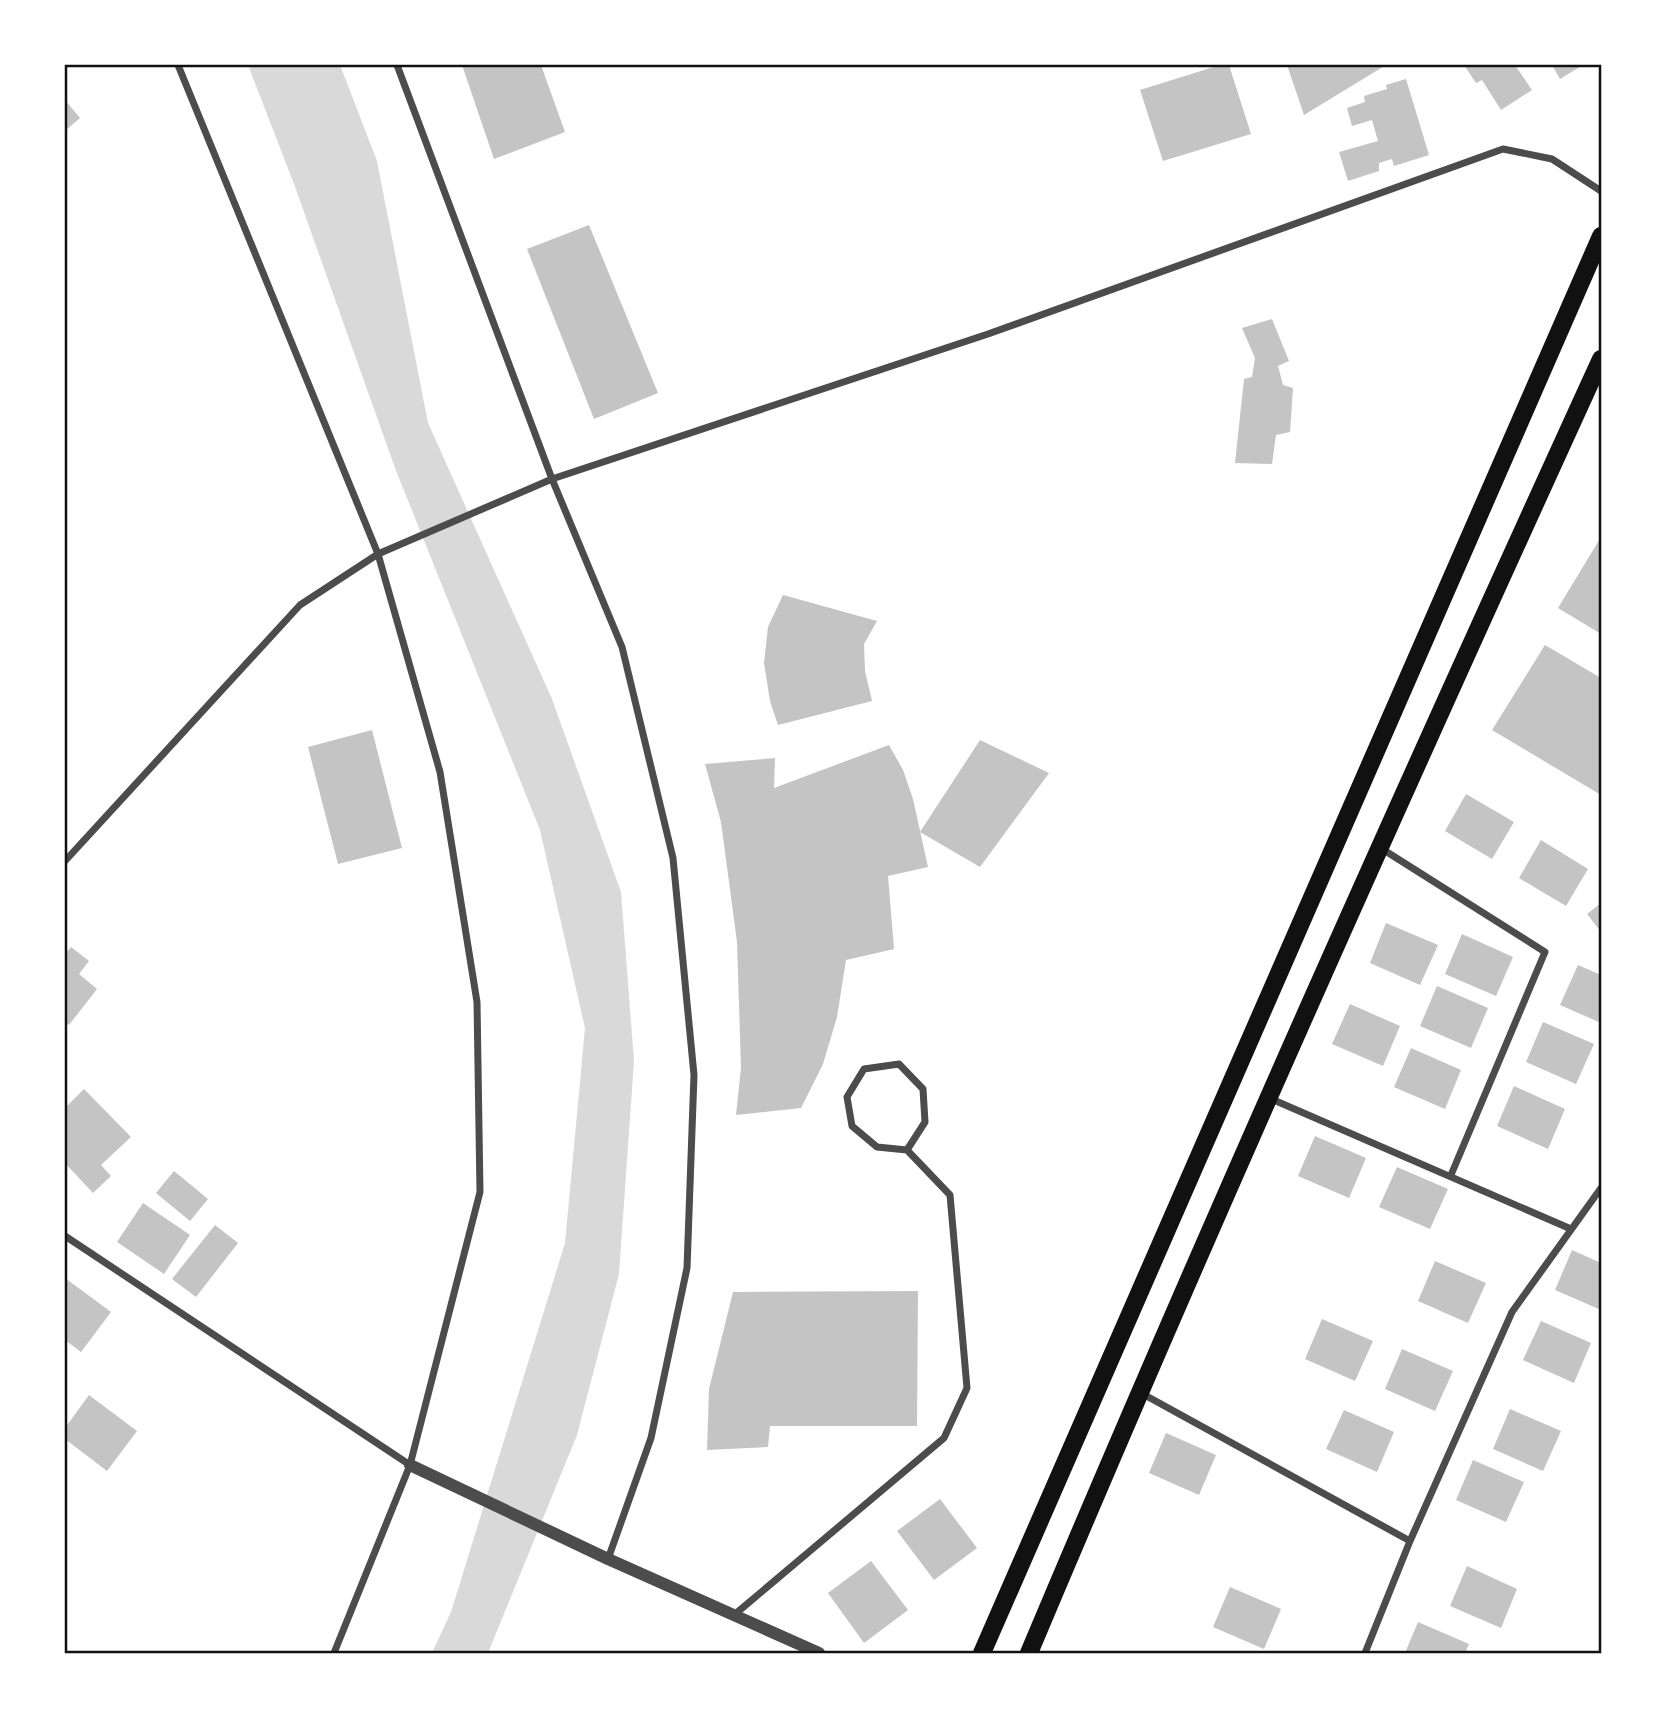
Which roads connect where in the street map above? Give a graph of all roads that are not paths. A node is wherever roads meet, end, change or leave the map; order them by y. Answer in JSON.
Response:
{"nodes":[{"id":1,"x":178,"y":65,"type":"edge"},
{"id":2,"x":397,"y":65,"type":"edge"},
{"id":3,"x":1601,"y":191,"type":"edge"},
{"id":4,"x":1601,"y":236,"type":"edge"},
{"id":5,"x":1601,"y":359,"type":"edge"},
{"id":6,"x":552,"y":479,"type":"junction"},
{"id":7,"x":378,"y":554,"type":"junction"},
{"id":8,"x":1378,"y":847,"type":"junction"},
{"id":9,"x":65,"y":861,"type":"edge"},
{"id":10,"x":1268,"y":1098,"type":"junction"},
{"id":11,"x":907,"y":1150,"type":"junction"},
{"id":12,"x":1451,"y":1175,"type":"junction"},
{"id":13,"x":1601,"y":1188,"type":"edge"},
{"id":14,"x":1571,"y":1228,"type":"junction"},
{"id":15,"x":65,"y":1236,"type":"edge"},
{"id":16,"x":1139,"y":1392,"type":"junction"},
{"id":17,"x":410,"y":1465,"type":"junction"},
{"id":18,"x":1410,"y":1541,"type":"junction"},
{"id":19,"x":608,"y":1559,"type":"junction"},
{"id":20,"x":734,"y":1615,"type":"junction"},
{"id":21,"x":334,"y":1653,"type":"edge"},
{"id":22,"x":819,"y":1653,"type":"edge"},
{"id":23,"x":982,"y":1653,"type":"edge"},
{"id":24,"x":1030,"y":1653,"type":"edge"},
{"id":25,"x":1365,"y":1653,"type":"edge"}],
"edges":[{"from":1,"to":7,"type":"street"},
{"from":2,"to":6,"type":"street"},
{"from":3,"to":6,"type":"street"},
{"from":4,"to":23,"type":"main road"},
{"from":5,"to":8,"type":"main road"},
{"from":6,"to":7,"type":"street"},
{"from":6,"to":19,"type":"street"},
{"from":7,"to":9,"type":"street"},
{"from":7,"to":17,"type":"street"},
{"from":8,"to":10,"type":"main road"},
{"from":8,"to":12,"type":"street"},
{"from":10,"to":12,"type":"street"},
{"from":10,"to":16,"type":"main road"},
{"from":11,"to":11,"type":"street"},
{"from":11,"to":20,"type":"street"},
{"from":12,"to":14,"type":"street"},
{"from":13,"to":14,"type":"street"},
{"from":14,"to":18,"type":"street"},
{"from":15,"to":17,"type":"street"},
{"from":16,"to":18,"type":"street"},
{"from":16,"to":24,"type":"main road"},
{"from":17,"to":19,"type":"street"},
{"from":17,"to":21,"type":"street"},
{"from":18,"to":25,"type":"street"},
{"from":19,"to":20,"type":"street"},
{"from":20,"to":22,"type":"street"}]}
